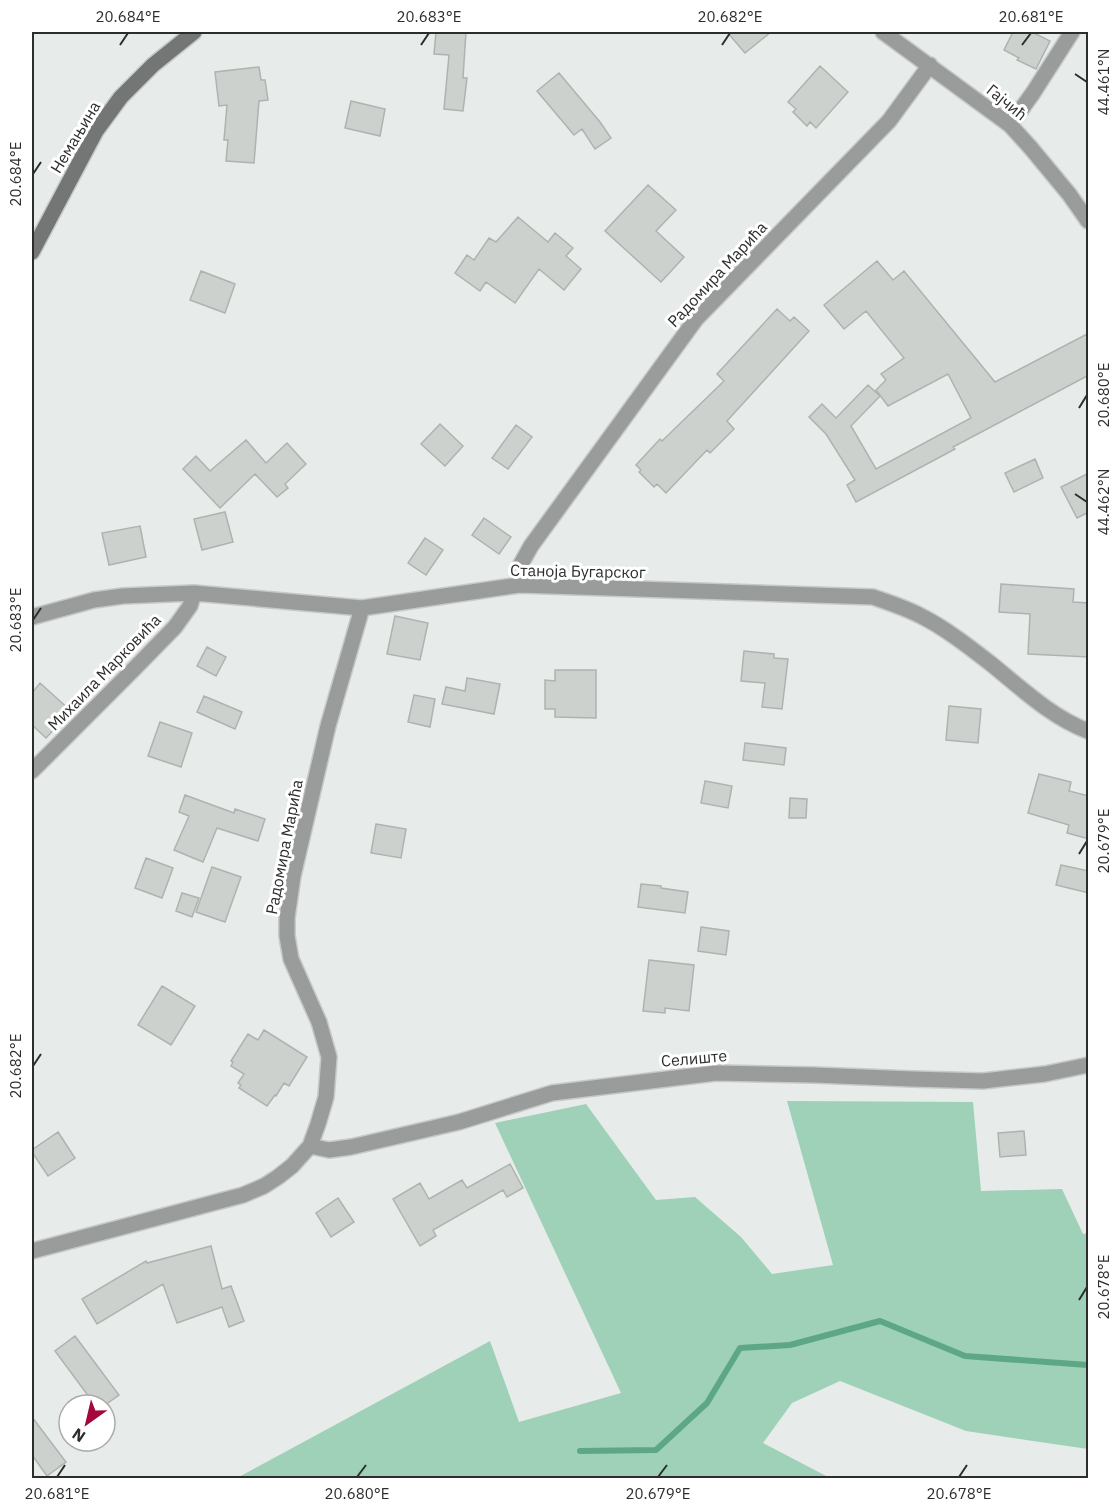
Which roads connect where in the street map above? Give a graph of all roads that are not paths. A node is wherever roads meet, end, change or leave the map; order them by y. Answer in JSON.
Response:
{"nodes":[{"id":1,"x":194,"y":32,"type":"edge"},
{"id":2,"x":883,"y":32,"type":"edge"},
{"id":3,"x":1072,"y":32,"type":"edge"},
{"id":4,"x":930,"y":65,"type":"junction"},
{"id":5,"x":1010,"y":125,"type":"junction"},
{"id":6,"x":1089,"y":221,"type":"edge"},
{"id":7,"x":32,"y":252,"type":"edge"},
{"id":8,"x":519,"y":585,"type":"junction"},
{"id":9,"x":194,"y":593,"type":"junction"},
{"id":10,"x":362,"y":608,"type":"junction"},
{"id":11,"x":32,"y":617,"type":"edge"},
{"id":12,"x":1089,"y":731,"type":"edge"},
{"id":13,"x":32,"y":771,"type":"edge"},
{"id":14,"x":1089,"y":1065,"type":"edge"},
{"id":15,"x":310,"y":1146,"type":"junction"},
{"id":16,"x":32,"y":1251,"type":"edge"}],
"edges":[{"from":1,"to":7,"type":"street","name":"Немањина"},
{"from":2,"to":4,"type":"street","name":"Гајчић"},
{"from":3,"to":5,"type":"street"},
{"from":4,"to":5,"type":"street","name":"Гајчић"},
{"from":4,"to":8,"type":"street","name":"Радомира Марића"},
{"from":5,"to":6,"type":"street","name":"Гајчић"},
{"from":8,"to":10,"type":"street","name":"Станоја Бугарског"},
{"from":8,"to":12,"type":"street","name":"Станоја Бугарског"},
{"from":9,"to":10,"type":"street","name":"Станоја Бугарског"},
{"from":9,"to":11,"type":"street","name":"Станоја Бугарског"},
{"from":9,"to":13,"type":"street","name":"Михаила Марковића"},
{"from":10,"to":15,"type":"street","name":"Радомира Марића"},
{"from":14,"to":15,"type":"street","name":"Селиште"},
{"from":15,"to":16,"type":"street","name":"Радомира Марића"}]}
